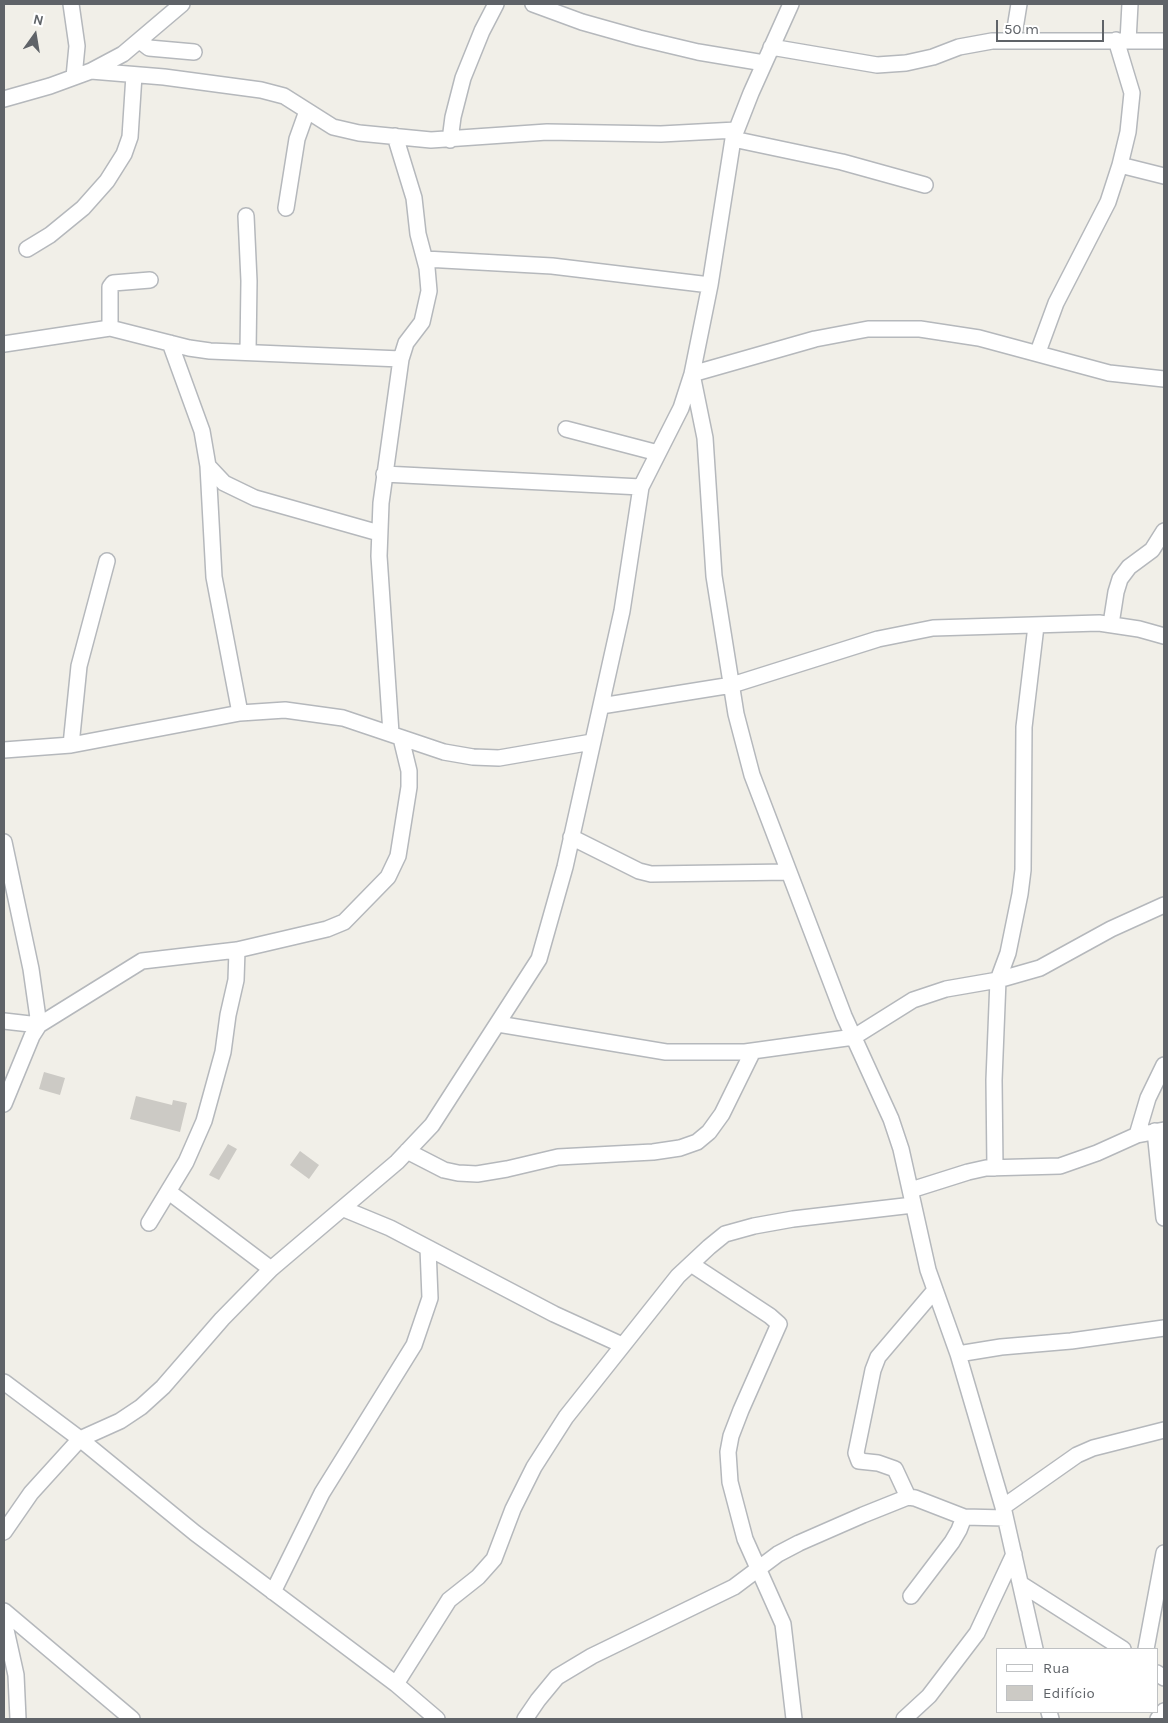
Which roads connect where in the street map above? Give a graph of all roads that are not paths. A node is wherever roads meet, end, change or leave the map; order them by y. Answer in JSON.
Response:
{"nodes":[{"id":1,"x":71,"y":4,"type":"edge"},
{"id":2,"x":182,"y":4,"type":"edge"},
{"id":3,"x":496,"y":4,"type":"edge"},
{"id":4,"x":534,"y":4,"type":"edge"},
{"id":5,"x":791,"y":4,"type":"edge"},
{"id":6,"x":1019,"y":4,"type":"edge"},
{"id":7,"x":1130,"y":4,"type":"edge"},
{"id":8,"x":1122,"y":40,"type":"junction"},
{"id":9,"x":140,"y":41,"type":"junction"},
{"id":10,"x":1013,"y":41,"type":"junction"},
{"id":11,"x":1164,"y":41,"type":"edge"},
{"id":12,"x":771,"y":47,"type":"junction"},
{"id":13,"x":194,"y":52,"type":"dead end"},
{"id":14,"x":123,"y":54,"type":"junction"},
{"id":15,"x":764,"y":63,"type":"junction"},
{"id":16,"x":91,"y":72,"type":"junction"},
{"id":17,"x":129,"y":74,"type":"junction"},
{"id":18,"x":74,"y":78,"type":"junction"},
{"id":19,"x":4,"y":99,"type":"edge"},
{"id":20,"x":307,"y":111,"type":"junction"},
{"id":21,"x":735,"y":135,"type":"junction"},
{"id":22,"x":395,"y":136,"type":"junction"},
{"id":23,"x":450,"y":140,"type":"junction"},
{"id":24,"x":1120,"y":165,"type":"junction"},
{"id":25,"x":1164,"y":176,"type":"edge"},
{"id":26,"x":925,"y":184,"type":"dead end"},
{"id":27,"x":286,"y":208,"type":"dead end"},
{"id":28,"x":246,"y":216,"type":"dead end"},
{"id":29,"x":27,"y":248,"type":"dead end"},
{"id":30,"x":425,"y":259,"type":"junction"},
{"id":31,"x":150,"y":280,"type":"dead end"},
{"id":32,"x":710,"y":285,"type":"junction"},
{"id":33,"x":110,"y":328,"type":"junction"},
{"id":34,"x":170,"y":343,"type":"junction"},
{"id":35,"x":4,"y":344,"type":"edge"},
{"id":36,"x":248,"y":352,"type":"junction"},
{"id":37,"x":1038,"y":352,"type":"junction"},
{"id":38,"x":401,"y":359,"type":"junction"},
{"id":39,"x":692,"y":374,"type":"junction"},
{"id":40,"x":1164,"y":379,"type":"edge"},
{"id":41,"x":566,"y":429,"type":"dead end"},
{"id":42,"x":658,"y":453,"type":"junction"},
{"id":43,"x":208,"y":466,"type":"junction"},
{"id":44,"x":384,"y":474,"type":"junction"},
{"id":45,"x":641,"y":486,"type":"junction"},
{"id":46,"x":1164,"y":532,"type":"edge"},
{"id":47,"x":379,"y":533,"type":"junction"},
{"id":48,"x":108,"y":561,"type":"dead end"},
{"id":49,"x":1111,"y":624,"type":"junction"},
{"id":50,"x":1036,"y":626,"type":"junction"},
{"id":51,"x":1164,"y":636,"type":"edge"},
{"id":52,"x":732,"y":685,"type":"junction"},
{"id":53,"x":601,"y":706,"type":"junction"},
{"id":54,"x":240,"y":714,"type":"junction"},
{"id":55,"x":396,"y":735,"type":"junction"},
{"id":56,"x":592,"y":742,"type":"junction"},
{"id":57,"x":71,"y":745,"type":"junction"},
{"id":58,"x":4,"y":750,"type":"edge"},
{"id":59,"x":572,"y":837,"type":"junction"},
{"id":60,"x":4,"y":842,"type":"edge"},
{"id":61,"x":789,"y":872,"type":"junction"},
{"id":62,"x":1164,"y":905,"type":"edge"},
{"id":63,"x":237,"y":950,"type":"junction"},
{"id":64,"x":998,"y":980,"type":"junction"},
{"id":65,"x":4,"y":1021,"type":"edge"},
{"id":66,"x":498,"y":1024,"type":"junction"},
{"id":67,"x":39,"y":1025,"type":"junction"},
{"id":68,"x":854,"y":1037,"type":"junction"},
{"id":69,"x":754,"y":1051,"type":"junction"},
{"id":70,"x":1164,"y":1065,"type":"edge"},
{"id":71,"x":4,"y":1104,"type":"edge"},
{"id":72,"x":1159,"y":1131,"type":"edge"},
{"id":73,"x":1137,"y":1135,"type":"junction"},
{"id":74,"x":407,"y":1151,"type":"junction"},
{"id":75,"x":995,"y":1168,"type":"junction"},
{"id":76,"x":169,"y":1192,"type":"junction"},
{"id":77,"x":912,"y":1198,"type":"junction"},
{"id":78,"x":344,"y":1209,"type":"junction"},
{"id":79,"x":1164,"y":1218,"type":"edge"},
{"id":80,"x":149,"y":1223,"type":"dead end"},
{"id":81,"x":428,"y":1248,"type":"junction"},
{"id":82,"x":691,"y":1264,"type":"junction"},
{"id":83,"x":271,"y":1269,"type":"junction"},
{"id":84,"x":935,"y":1290,"type":"junction"},
{"id":85,"x":1164,"y":1328,"type":"edge"},
{"id":86,"x":622,"y":1345,"type":"junction"},
{"id":87,"x":958,"y":1354,"type":"junction"},
{"id":88,"x":4,"y":1382,"type":"edge"},
{"id":89,"x":1164,"y":1430,"type":"edge"},
{"id":90,"x":80,"y":1439,"type":"junction"},
{"id":91,"x":908,"y":1497,"type":"junction"},
{"id":92,"x":1004,"y":1513,"type":"junction"},
{"id":93,"x":964,"y":1517,"type":"junction"},
{"id":94,"x":4,"y":1532,"type":"edge"},
{"id":95,"x":1164,"y":1553,"type":"edge"},
{"id":96,"x":1014,"y":1554,"type":"junction"},
{"id":97,"x":759,"y":1570,"type":"junction"},
{"id":98,"x":1021,"y":1584,"type":"junction"},
{"id":99,"x":273,"y":1592,"type":"junction"},
{"id":100,"x":911,"y":1596,"type":"dead end"},
{"id":101,"x":4,"y":1611,"type":"edge"},
{"id":102,"x":4,"y":1621,"type":"edge"},
{"id":103,"x":1035,"y":1648,"type":"edge"},
{"id":104,"x":1121,"y":1648,"type":"edge"},
{"id":105,"x":1146,"y":1648,"type":"edge"},
{"id":106,"x":396,"y":1684,"type":"junction"},
{"id":107,"x":1164,"y":1711,"type":"edge"},
{"id":108,"x":18,"y":1719,"type":"edge"},
{"id":109,"x":132,"y":1719,"type":"edge"},
{"id":110,"x":437,"y":1719,"type":"edge"},
{"id":111,"x":525,"y":1719,"type":"edge"},
{"id":112,"x":794,"y":1719,"type":"edge"},
{"id":113,"x":904,"y":1719,"type":"edge"},
{"id":114,"x":1158,"y":1719,"type":"edge"}],
"edges":[{"from":1,"to":18,"type":"street"},
{"from":2,"to":9,"type":"street"},
{"from":3,"to":23,"type":"street"},
{"from":4,"to":15,"type":"street"},
{"from":5,"to":12,"type":"street"},
{"from":6,"to":10,"type":"street"},
{"from":7,"to":8,"type":"street"},
{"from":8,"to":10,"type":"street"},
{"from":8,"to":11,"type":"street"},
{"from":8,"to":24,"type":"street"},
{"from":9,"to":13,"type":"street"},
{"from":9,"to":14,"type":"street"},
{"from":10,"to":12,"type":"street"},
{"from":12,"to":15,"type":"street"},
{"from":14,"to":16,"type":"street"},
{"from":14,"to":17,"type":"street"},
{"from":15,"to":21,"type":"street"},
{"from":16,"to":17,"type":"street"},
{"from":16,"to":18,"type":"street"},
{"from":17,"to":20,"type":"street"},
{"from":17,"to":29,"type":"street"},
{"from":18,"to":19,"type":"street"},
{"from":20,"to":22,"type":"street"},
{"from":20,"to":27,"type":"street"},
{"from":21,"to":23,"type":"street"},
{"from":21,"to":26,"type":"street"},
{"from":21,"to":32,"type":"street"},
{"from":22,"to":23,"type":"street"},
{"from":22,"to":30,"type":"street"},
{"from":24,"to":25,"type":"street"},
{"from":24,"to":37,"type":"street"},
{"from":28,"to":36,"type":"street"},
{"from":30,"to":32,"type":"street"},
{"from":30,"to":38,"type":"street"},
{"from":31,"to":33,"type":"street"},
{"from":32,"to":39,"type":"street"},
{"from":33,"to":34,"type":"street"},
{"from":33,"to":35,"type":"street"},
{"from":34,"to":36,"type":"street"},
{"from":34,"to":43,"type":"street"},
{"from":36,"to":38,"type":"street"},
{"from":37,"to":39,"type":"street"},
{"from":37,"to":40,"type":"street"},
{"from":38,"to":44,"type":"street"},
{"from":39,"to":42,"type":"street"},
{"from":39,"to":52,"type":"street"},
{"from":41,"to":42,"type":"street"},
{"from":42,"to":45,"type":"street"},
{"from":43,"to":47,"type":"street"},
{"from":43,"to":54,"type":"street"},
{"from":44,"to":45,"type":"street"},
{"from":44,"to":47,"type":"street"},
{"from":45,"to":53,"type":"street"},
{"from":46,"to":49,"type":"street"},
{"from":47,"to":55,"type":"street"},
{"from":48,"to":57,"type":"street"},
{"from":49,"to":50,"type":"street"},
{"from":49,"to":51,"type":"street"},
{"from":50,"to":52,"type":"street"},
{"from":50,"to":64,"type":"street"},
{"from":52,"to":53,"type":"street"},
{"from":52,"to":61,"type":"street"},
{"from":53,"to":56,"type":"street"},
{"from":54,"to":55,"type":"street"},
{"from":54,"to":57,"type":"street"},
{"from":55,"to":56,"type":"street"},
{"from":55,"to":63,"type":"street"},
{"from":56,"to":59,"type":"street"},
{"from":57,"to":58,"type":"street"},
{"from":59,"to":61,"type":"street"},
{"from":59,"to":66,"type":"street"},
{"from":60,"to":67,"type":"street"},
{"from":61,"to":68,"type":"street"},
{"from":62,"to":64,"type":"street"},
{"from":63,"to":67,"type":"street"},
{"from":63,"to":76,"type":"street"},
{"from":64,"to":68,"type":"street"},
{"from":64,"to":75,"type":"street"},
{"from":65,"to":67,"type":"street"},
{"from":66,"to":69,"type":"street"},
{"from":66,"to":74,"type":"street"},
{"from":67,"to":71,"type":"street"},
{"from":68,"to":69,"type":"street"},
{"from":68,"to":77,"type":"street"},
{"from":69,"to":74,"type":"street"},
{"from":70,"to":73,"type":"street"},
{"from":72,"to":73,"type":"street"},
{"from":72,"to":79,"type":"street"},
{"from":73,"to":75,"type":"street"},
{"from":74,"to":78,"type":"street"},
{"from":75,"to":77,"type":"street"},
{"from":76,"to":80,"type":"street"},
{"from":76,"to":83,"type":"street"},
{"from":77,"to":82,"type":"street"},
{"from":77,"to":84,"type":"street"},
{"from":78,"to":81,"type":"street"},
{"from":78,"to":83,"type":"street"},
{"from":81,"to":86,"type":"street"},
{"from":81,"to":99,"type":"street"},
{"from":82,"to":86,"type":"street"},
{"from":82,"to":97,"type":"street"},
{"from":83,"to":90,"type":"street"},
{"from":84,"to":87,"type":"street"},
{"from":84,"to":91,"type":"street"},
{"from":85,"to":87,"type":"street"},
{"from":86,"to":106,"type":"street"},
{"from":87,"to":92,"type":"street"},
{"from":88,"to":90,"type":"street"},
{"from":89,"to":92,"type":"street"},
{"from":90,"to":94,"type":"street"},
{"from":90,"to":99,"type":"street"},
{"from":91,"to":93,"type":"street"},
{"from":91,"to":97,"type":"street"},
{"from":92,"to":93,"type":"street"},
{"from":92,"to":96,"type":"street"},
{"from":93,"to":100,"type":"street"},
{"from":95,"to":105,"type":"street"},
{"from":96,"to":98,"type":"street"},
{"from":96,"to":113,"type":"street"},
{"from":97,"to":111,"type":"street"},
{"from":97,"to":112,"type":"street"},
{"from":98,"to":103,"type":"street"},
{"from":98,"to":104,"type":"street"},
{"from":99,"to":106,"type":"street"},
{"from":101,"to":109,"type":"street"},
{"from":102,"to":108,"type":"street"},
{"from":106,"to":110,"type":"street"},
{"from":107,"to":114,"type":"street"}]}
